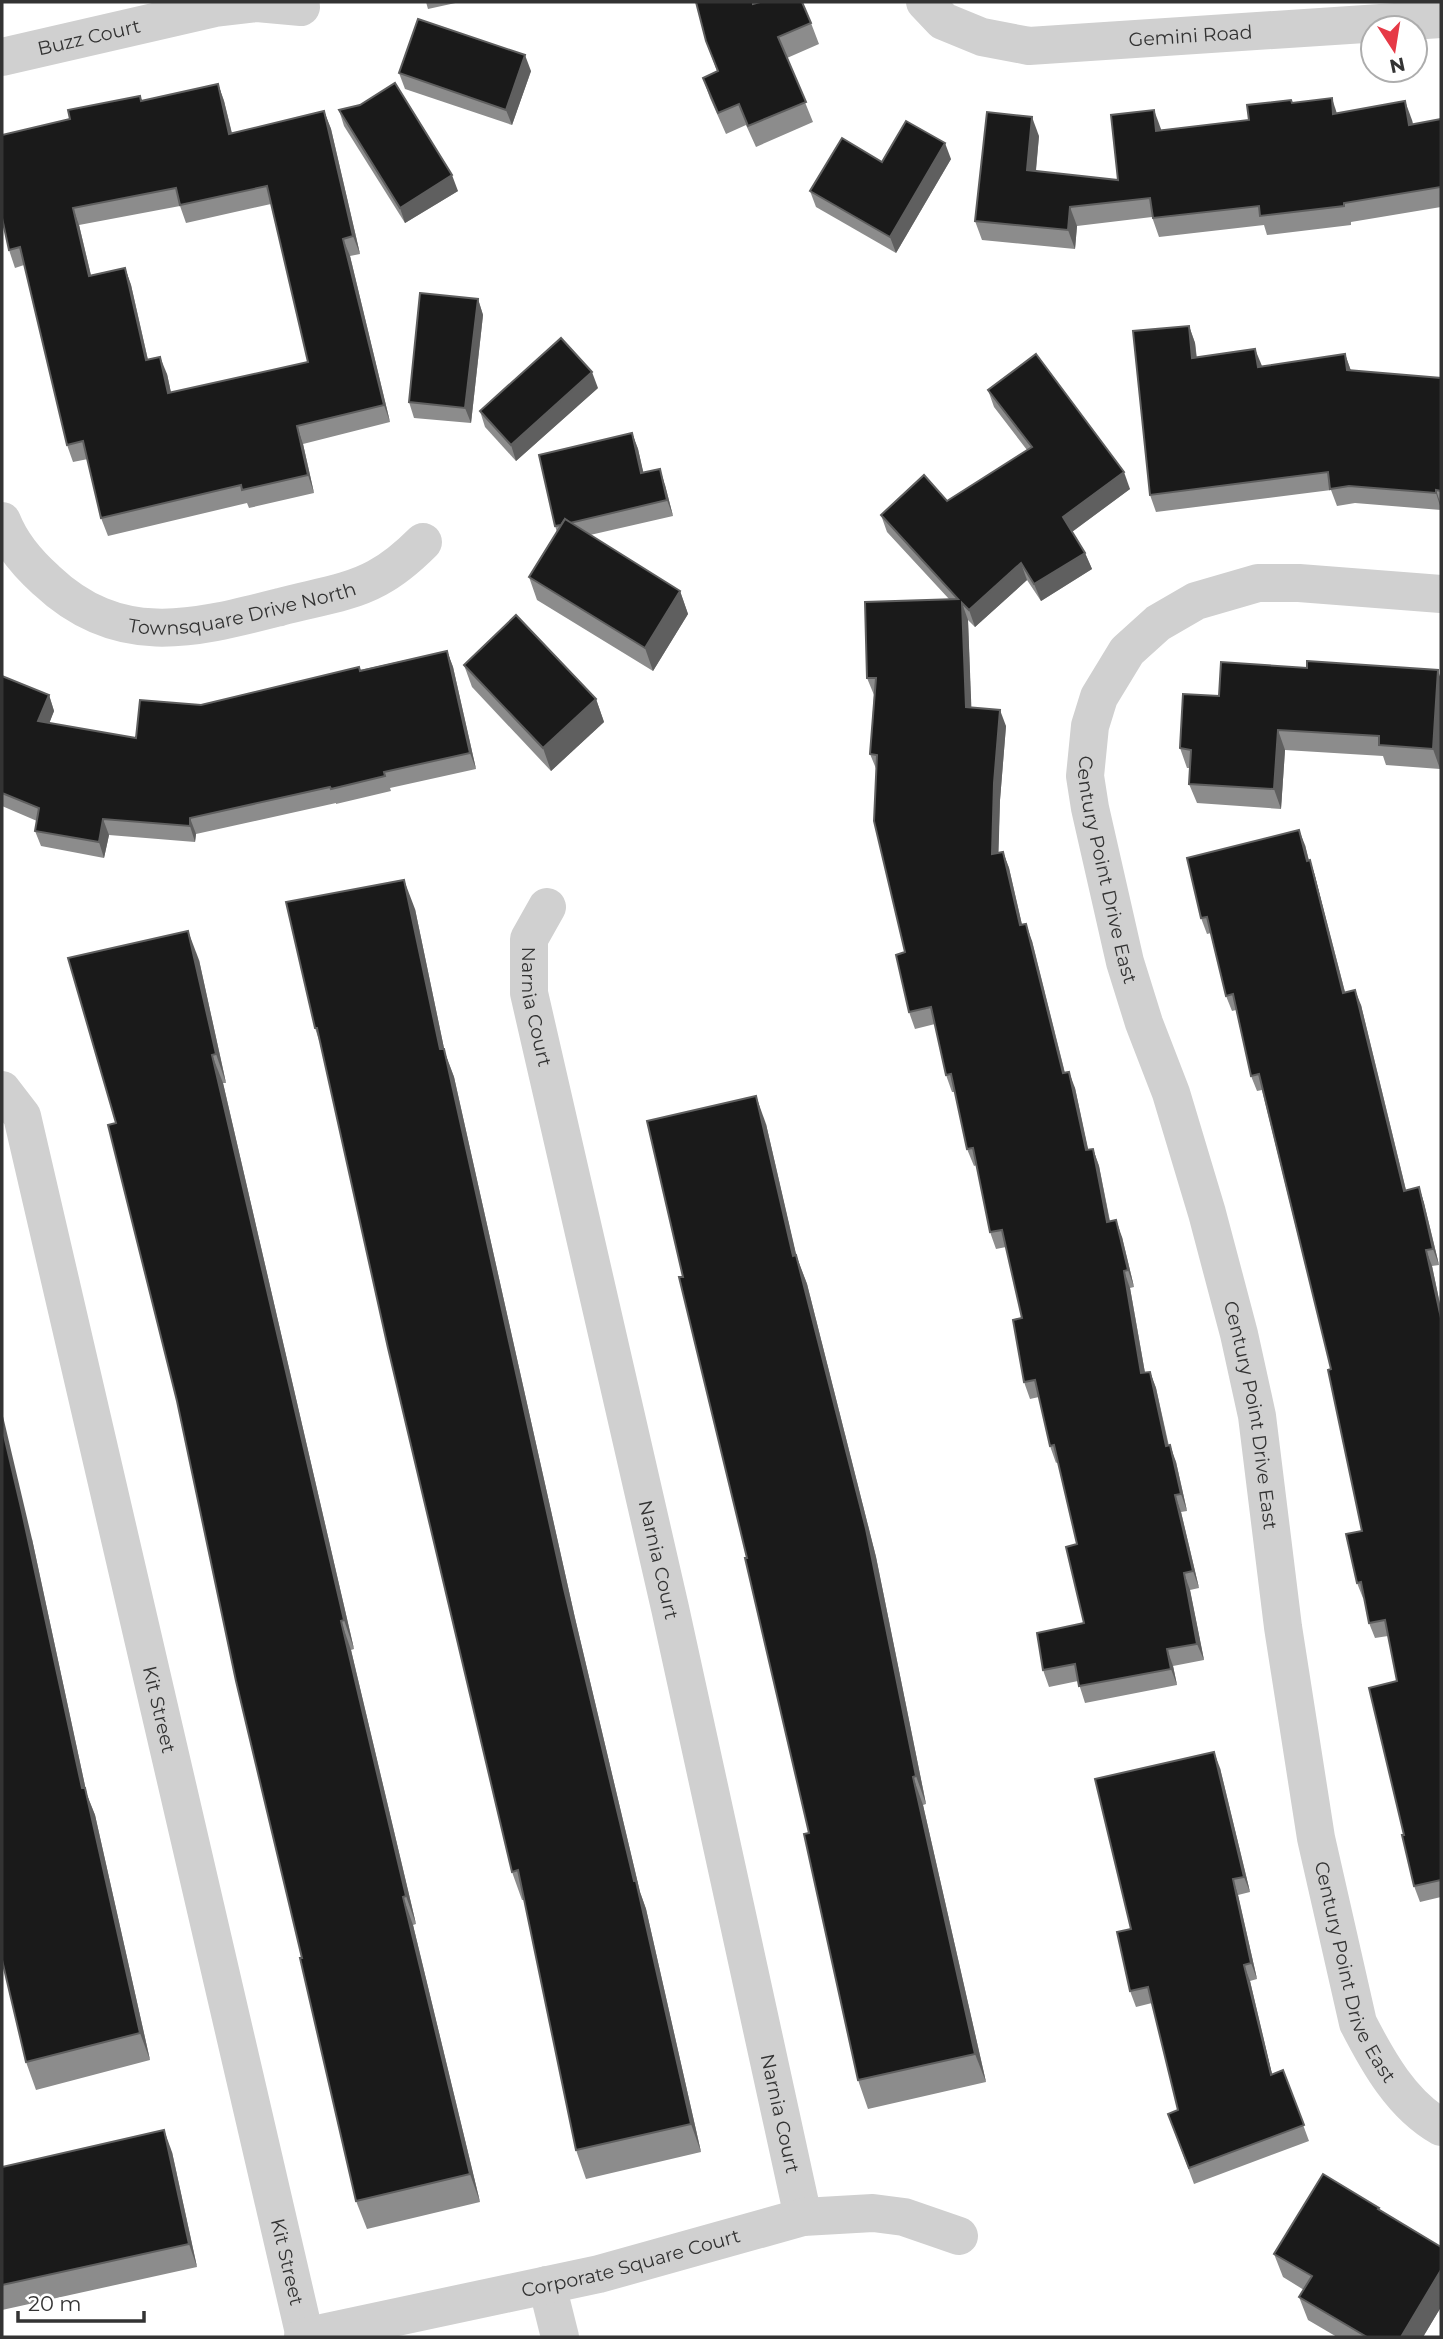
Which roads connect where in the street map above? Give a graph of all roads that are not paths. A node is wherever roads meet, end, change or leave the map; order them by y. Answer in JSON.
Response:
{"nodes":[{"id":1,"x":301,"y":7,"type":"dead end"},
{"id":2,"x":934,"y":11,"type":"edge"},
{"id":3,"x":1441,"y":19,"type":"edge"},
{"id":4,"x":2,"y":57,"type":"edge"},
{"id":5,"x":2,"y":521,"type":"edge"},
{"id":6,"x":423,"y":542,"type":"dead end"},
{"id":7,"x":1441,"y":594,"type":"edge"},
{"id":8,"x":547,"y":907,"type":"dead end"},
{"id":9,"x":2,"y":1090,"type":"edge"},
{"id":10,"x":1437,"y":2124,"type":"edge"},
{"id":11,"x":803,"y":2217,"type":"junction"},
{"id":12,"x":959,"y":2236,"type":"dead end"},
{"id":13,"x":547,"y":2285,"type":"junction"},
{"id":14,"x":304,"y":2337,"type":"edge"},
{"id":15,"x":560,"y":2337,"type":"edge"}],
"edges":[{"from":1,"to":4,"type":"street","name":"Buzz Court"},
{"from":2,"to":3,"type":"street","name":"Gemini Road"},
{"from":5,"to":6,"type":"street","name":"Townsquare Drive North"},
{"from":7,"to":10,"type":"street","name":"Century Point Drive East"},
{"from":8,"to":11,"type":"street","name":"Narnia Court"},
{"from":9,"to":14,"type":"street","name":"Kit Street"},
{"from":11,"to":12,"type":"street","name":"Corporate Square Court"},
{"from":11,"to":13,"type":"street","name":"Corporate Square Court"},
{"from":13,"to":14,"type":"street","name":"Corporate Square Court"},
{"from":13,"to":15,"type":"street"}]}
